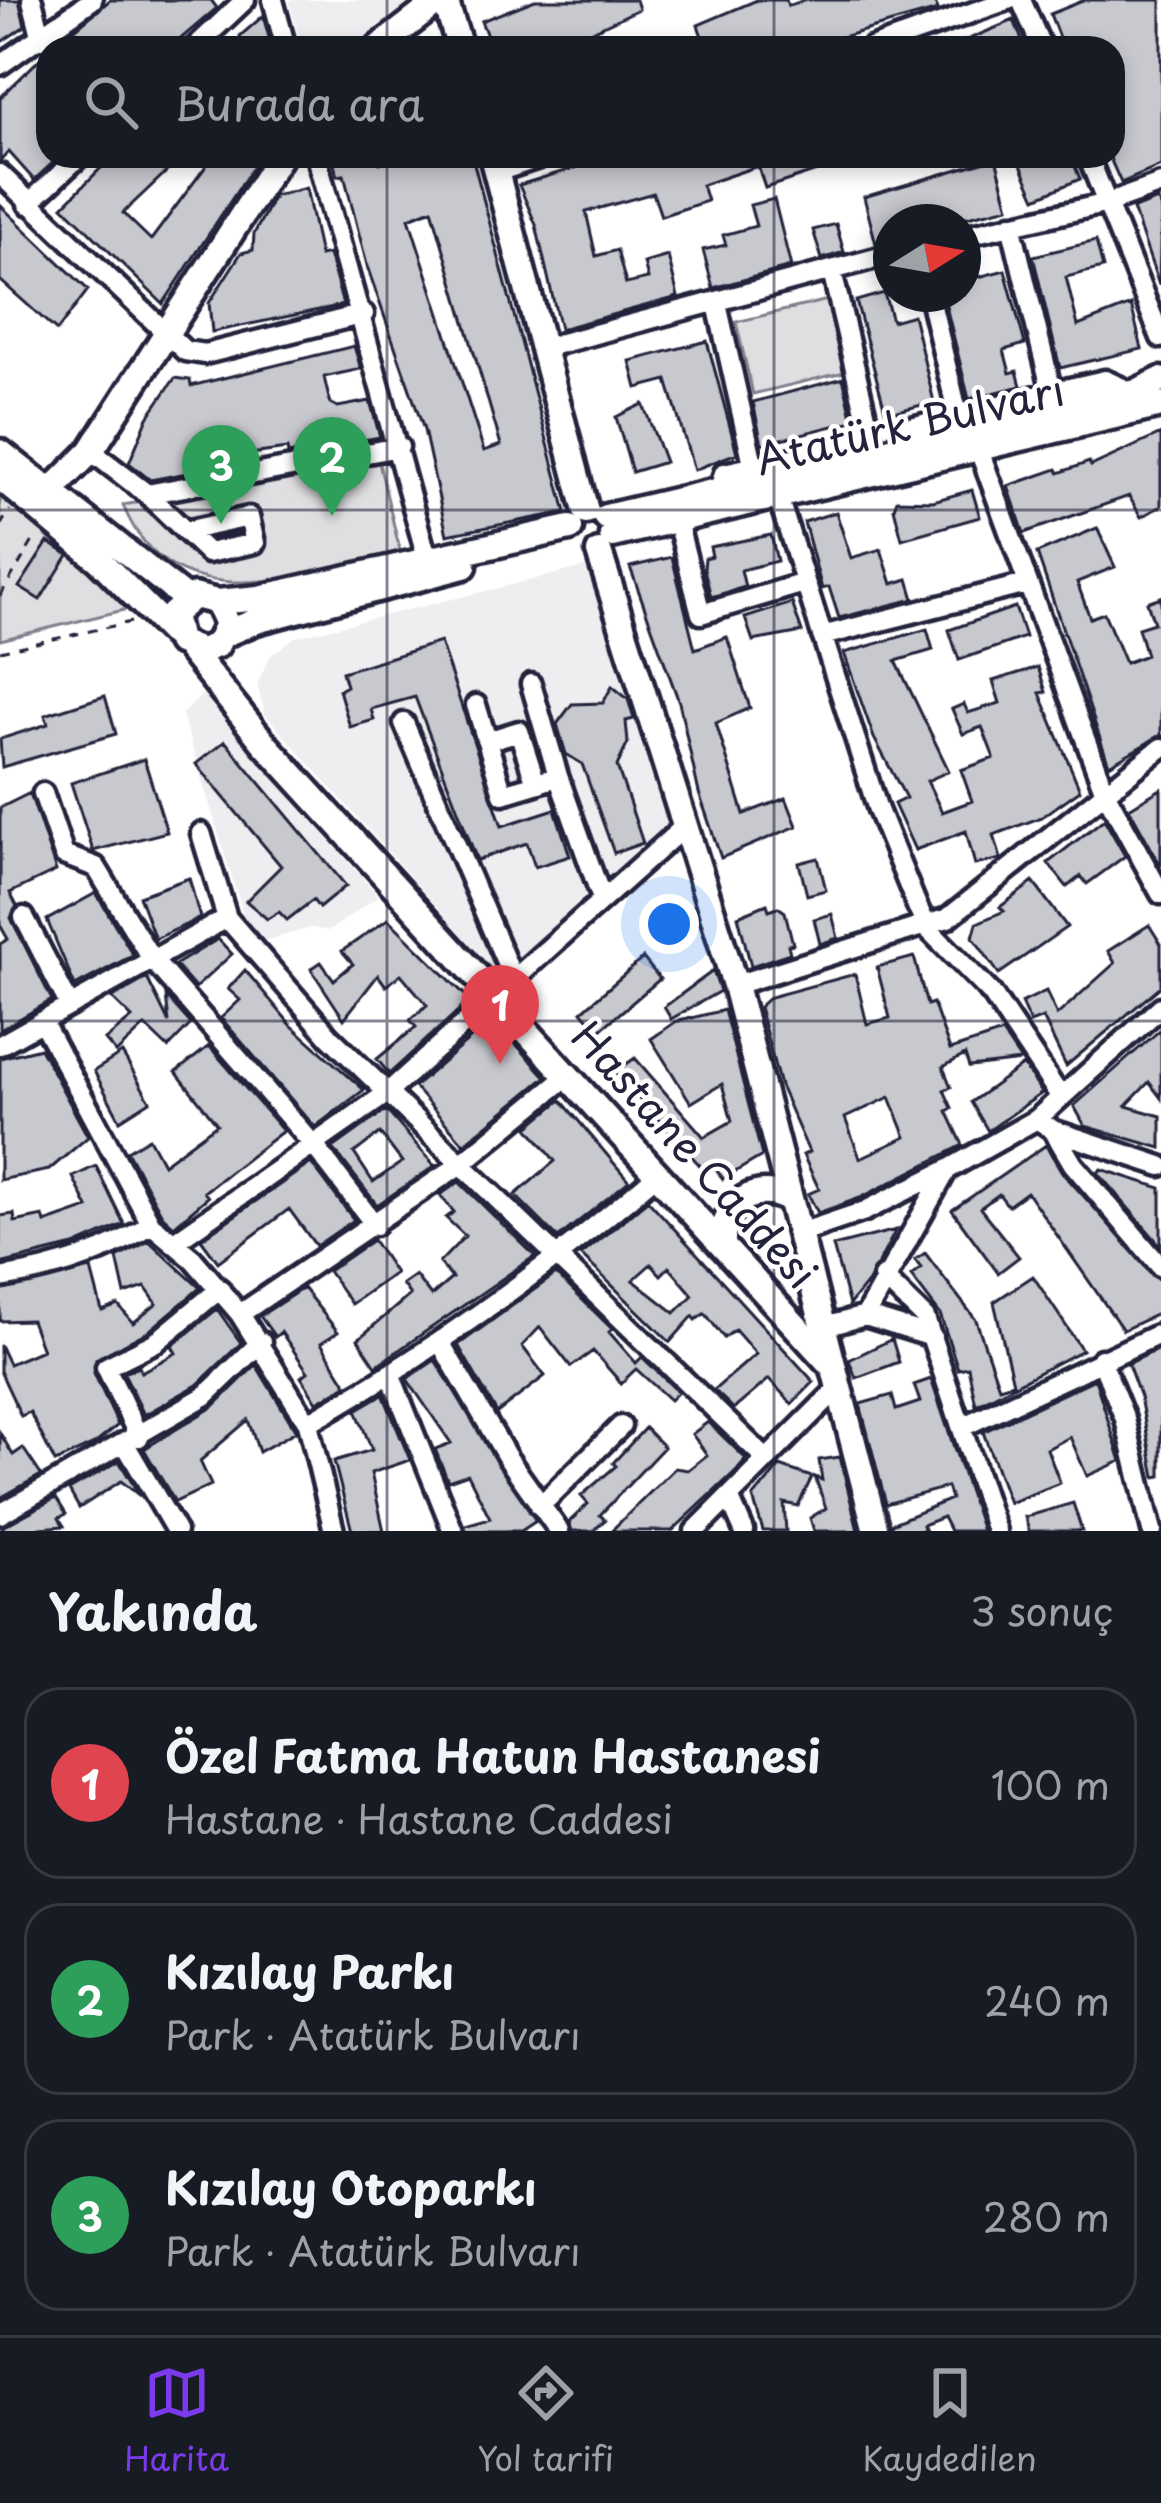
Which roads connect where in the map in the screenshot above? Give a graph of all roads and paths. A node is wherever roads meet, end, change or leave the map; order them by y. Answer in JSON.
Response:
{"nodes":[{"id":1,"x":32,"y":0,"type":"edge"},
{"id":2,"x":92,"y":0,"type":"edge"},
{"id":3,"x":245,"y":0,"type":"edge"},
{"id":4,"x":273,"y":0,"type":"edge"},
{"id":5,"x":443,"y":0,"type":"edge"},
{"id":6,"x":1008,"y":0,"type":"edge"},
{"id":7,"x":1021,"y":0,"type":"edge"},
{"id":8,"x":40,"y":36,"type":"edge"},
{"id":9,"x":45,"y":36,"type":"edge"},
{"id":10,"x":207,"y":36,"type":"edge"},
{"id":11,"x":283,"y":36,"type":"edge"},
{"id":12,"x":394,"y":36,"type":"edge"},
{"id":13,"x":456,"y":36,"type":"edge"},
{"id":14,"x":905,"y":36,"type":"edge"},
{"id":15,"x":1037,"y":36,"type":"edge"},
{"id":16,"x":36,"y":42,"type":"edge"},
{"id":17,"x":0,"y":65,"type":"edge"},
{"id":18,"x":67,"y":168,"type":"edge"},
{"id":19,"x":272,"y":168,"type":"edge"},
{"id":20,"x":320,"y":168,"type":"edge"},
{"id":21,"x":496,"y":168,"type":"edge"},
{"id":22,"x":1093,"y":168,"type":"edge"},
{"id":23,"x":0,"y":174,"type":"edge"},
{"id":24,"x":1161,"y":184,"type":"edge"},
{"id":25,"x":1108,"y":203,"type":"junction"},
{"id":26,"x":28,"y":204,"type":"junction"},
{"id":27,"x":1012,"y":224,"type":"junction"},
{"id":28,"x":981,"y":232,"type":"edge"},
{"id":29,"x":873,"y":259,"type":"edge"},
{"id":30,"x":832,"y":271,"type":"junction"},
{"id":31,"x":717,"y":304,"type":"junction"},
{"id":32,"x":933,"y":312,"type":"edge"},
{"id":33,"x":364,"y":314,"type":"junction"},
{"id":34,"x":166,"y":332,"type":"junction"},
{"id":35,"x":1161,"y":338,"type":"edge"},
{"id":36,"x":547,"y":347,"type":"junction"},
{"id":37,"x":1161,"y":380,"type":"edge"},
{"id":38,"x":1052,"y":392,"type":"junction"},
{"id":39,"x":1134,"y":393,"type":"junction"},
{"id":40,"x":1161,"y":405,"type":"edge"},
{"id":41,"x":958,"y":415,"type":"junction"},
{"id":42,"x":399,"y":447,"type":"junction"},
{"id":43,"x":980,"y":450,"type":"junction"},
{"id":44,"x":91,"y":451,"type":"junction"},
{"id":45,"x":0,"y":452,"type":"edge"},
{"id":46,"x":889,"y":453,"type":"junction"},
{"id":47,"x":754,"y":468,"type":"junction"},
{"id":48,"x":0,"y":477,"type":"edge"},
{"id":49,"x":147,"y":494,"type":"junction"},
{"id":50,"x":718,"y":494,"type":"junction"},
{"id":51,"x":778,"y":497,"type":"junction"},
{"id":52,"x":50,"y":503,"type":"junction"},
{"id":53,"x":75,"y":510,"type":"junction"},
{"id":54,"x":676,"y":521,"type":"junction"},
{"id":55,"x":190,"y":530,"type":"dead end"},
{"id":56,"x":591,"y":531,"type":"junction"},
{"id":57,"x":427,"y":557,"type":"junction"},
{"id":58,"x":804,"y":583,"type":"junction"},
{"id":59,"x":1026,"y":584,"type":"junction"},
{"id":60,"x":2,"y":587,"type":"edge"},
{"id":61,"x":0,"y":596,"type":"edge"},
{"id":62,"x":186,"y":598,"type":"junction"},
{"id":63,"x":218,"y":602,"type":"junction"},
{"id":64,"x":173,"y":633,"type":"junction"},
{"id":65,"x":822,"y":636,"type":"junction"},
{"id":66,"x":221,"y":640,"type":"junction"},
{"id":67,"x":0,"y":651,"type":"edge"},
{"id":68,"x":531,"y":684,"type":"dead end"},
{"id":69,"x":476,"y":705,"type":"dead end"},
{"id":70,"x":404,"y":723,"type":"dead end"},
{"id":71,"x":487,"y":741,"type":"junction"},
{"id":72,"x":1161,"y":748,"type":"edge"},
{"id":73,"x":286,"y":764,"type":"junction"},
{"id":74,"x":558,"y":776,"type":"junction"},
{"id":75,"x":536,"y":784,"type":"junction"},
{"id":76,"x":1104,"y":790,"type":"junction"},
{"id":77,"x":43,"y":793,"type":"dead end"},
{"id":78,"x":687,"y":824,"type":"junction"},
{"id":79,"x":201,"y":833,"type":"dead end"},
{"id":80,"x":1161,"y":894,"type":"edge"},
{"id":81,"x":602,"y":896,"type":"junction"},
{"id":82,"x":24,"y":917,"type":"dead end"},
{"id":83,"x":227,"y":918,"type":"junction"},
{"id":84,"x":928,"y":929,"type":"junction"},
{"id":85,"x":151,"y":958,"type":"junction"},
{"id":86,"x":512,"y":976,"type":"junction"},
{"id":87,"x":735,"y":985,"type":"junction"},
{"id":88,"x":494,"y":996,"type":"junction"},
{"id":89,"x":70,"y":1006,"type":"junction"},
{"id":90,"x":1161,"y":1006,"type":"edge"},
{"id":91,"x":43,"y":1023,"type":"junction"},
{"id":92,"x":0,"y":1045,"type":"edge"},
{"id":93,"x":571,"y":1074,"type":"junction"},
{"id":94,"x":386,"y":1094,"type":"junction"},
{"id":95,"x":1060,"y":1096,"type":"junction"},
{"id":96,"x":1045,"y":1124,"type":"junction"},
{"id":97,"x":316,"y":1148,"type":"junction"},
{"id":98,"x":461,"y":1164,"type":"junction"},
{"id":99,"x":1161,"y":1166,"type":"edge"},
{"id":100,"x":947,"y":1170,"type":"junction"},
{"id":101,"x":659,"y":1172,"type":"junction"},
{"id":102,"x":790,"y":1200,"type":"junction"},
{"id":103,"x":151,"y":1224,"type":"junction"},
{"id":104,"x":375,"y":1225,"type":"junction"},
{"id":105,"x":800,"y":1233,"type":"junction"},
{"id":106,"x":723,"y":1241,"type":"junction"},
{"id":107,"x":174,"y":1242,"type":"junction"},
{"id":108,"x":557,"y":1260,"type":"junction"},
{"id":109,"x":1161,"y":1267,"type":"edge"},
{"id":110,"x":883,"y":1277,"type":"junction"},
{"id":111,"x":0,"y":1278,"type":"edge"},
{"id":112,"x":220,"y":1289,"type":"junction"},
{"id":113,"x":241,"y":1314,"type":"junction"},
{"id":114,"x":865,"y":1316,"type":"junction"},
{"id":115,"x":792,"y":1321,"type":"junction"},
{"id":116,"x":824,"y":1327,"type":"junction"},
{"id":117,"x":1161,"y":1333,"type":"edge"},
{"id":118,"x":932,"y":1337,"type":"junction"},
{"id":119,"x":261,"y":1342,"type":"junction"},
{"id":120,"x":440,"y":1342,"type":"junction"},
{"id":121,"x":1101,"y":1359,"type":"junction"},
{"id":122,"x":391,"y":1376,"type":"junction"},
{"id":123,"x":837,"y":1378,"type":"junction"},
{"id":124,"x":308,"y":1423,"type":"junction"},
{"id":125,"x":621,"y":1426,"type":"dead end"},
{"id":126,"x":964,"y":1426,"type":"junction"},
{"id":127,"x":132,"y":1440,"type":"junction"},
{"id":128,"x":764,"y":1457,"type":"junction"},
{"id":129,"x":730,"y":1499,"type":"junction"},
{"id":130,"x":0,"y":1514,"type":"edge"},
{"id":131,"x":547,"y":1523,"type":"edge"},
{"id":132,"x":176,"y":1531,"type":"edge"},
{"id":133,"x":334,"y":1531,"type":"edge"},
{"id":134,"x":453,"y":1531,"type":"edge"},
{"id":135,"x":694,"y":1531,"type":"edge"},
{"id":136,"x":744,"y":1531,"type":"edge"},
{"id":137,"x":876,"y":1531,"type":"edge"},
{"id":138,"x":996,"y":1531,"type":"edge"},
{"id":139,"x":1152,"y":1531,"type":"edge"}],
"edges":[{"from":1,"to":8,"type":"street"},
{"from":2,"to":9,"type":"street"},
{"from":3,"to":10,"type":"street"},
{"from":4,"to":11,"type":"street"},
{"from":5,"to":12,"type":"main road"},
{"from":5,"to":13,"type":"main road"},
{"from":6,"to":14,"type":"street"},
{"from":7,"to":15,"type":"street"},
{"from":16,"to":17,"type":"street"},
{"from":18,"to":26,"type":"street"},
{"from":19,"to":34,"type":"main road"},
{"from":20,"to":33,"type":"street"},
{"from":21,"to":36,"type":"main road"},
{"from":22,"to":25,"type":"street"},
{"from":23,"to":26,"type":"street"},
{"from":24,"to":25,"type":"street"},
{"from":25,"to":27,"type":"street"},
{"from":25,"to":35,"type":"street"},
{"from":26,"to":34,"type":"street"},
{"from":27,"to":28,"type":"street"},
{"from":27,"to":38,"type":"street"},
{"from":29,"to":30,"type":"street"},
{"from":30,"to":31,"type":"street"},
{"from":30,"to":47,"type":"street"},
{"from":31,"to":36,"type":"street"},
{"from":31,"to":47,"type":"street"},
{"from":32,"to":41,"type":"street"},
{"from":33,"to":34,"type":"street"},
{"from":33,"to":42,"type":"street"},
{"from":34,"to":44,"type":"main road"},
{"from":36,"to":56,"type":"main road"},
{"from":37,"to":39,"type":"main road","name":"Atatürk Bulvarı"},
{"from":38,"to":39,"type":"street"},
{"from":38,"to":41,"type":"street"},
{"from":39,"to":46,"type":"main road","name":"Atatürk Bulvarı"},
{"from":40,"to":43,"type":"main road","name":"Atatürk Bulvarı"},
{"from":41,"to":46,"type":"street"},
{"from":42,"to":49,"type":"street"},
{"from":42,"to":57,"type":"street"},
{"from":43,"to":51,"type":"main road","name":"Atatürk Bulvarı"},
{"from":43,"to":59,"type":"street"},
{"from":44,"to":49,"type":"street"},
{"from":44,"to":52,"type":"main road"},
{"from":44,"to":53,"type":"main road"},
{"from":45,"to":52,"type":"main road","name":"Hastane Caddesi"},
{"from":46,"to":50,"type":"main road","name":"Atatürk Bulvarı"},
{"from":47,"to":50,"type":"street"},
{"from":48,"to":52,"type":"main road","name":"Hastane Caddesi"},
{"from":49,"to":55,"type":"street"},
{"from":50,"to":56,"type":"main road","name":"Atatürk Bulvarı"},
{"from":51,"to":54,"type":"main road","name":"Atatürk Bulvarı"},
{"from":51,"to":58,"type":"street"},
{"from":52,"to":53,"type":"main road","name":"Hastane Caddesi"},
{"from":52,"to":60,"type":"path"},
{"from":52,"to":64,"type":"main road","name":"Hastane Caddesi"},
{"from":53,"to":62,"type":"main road","name":"Hastane Caddesi"},
{"from":54,"to":56,"type":"main road","name":"Atatürk Bulvarı"},
{"from":54,"to":58,"type":"street"},
{"from":56,"to":57,"type":"main road"},
{"from":56,"to":66,"type":"main road"},
{"from":56,"to":78,"type":"main road"},
{"from":57,"to":63,"type":"main road"},
{"from":58,"to":65,"type":"street"},
{"from":59,"to":65,"type":"street"},
{"from":59,"to":76,"type":"street"},
{"from":60,"to":61,"type":"path"},
{"from":62,"to":63,"type":"main road"},
{"from":62,"to":64,"type":"main road"},
{"from":63,"to":66,"type":"main road"},
{"from":64,"to":66,"type":"main road"},
{"from":64,"to":67,"type":"path"},
{"from":64,"to":73,"type":"main road","name":"Hastane Caddesi"},
{"from":65,"to":84,"type":"street"},
{"from":66,"to":73,"type":"main road","name":"Hastane Caddesi"},
{"from":68,"to":74,"type":"street"},
{"from":69,"to":71,"type":"street"},
{"from":70,"to":86,"type":"street"},
{"from":71,"to":75,"type":"street"},
{"from":71,"to":75,"type":"street"},
{"from":72,"to":76,"type":"street"},
{"from":73,"to":88,"type":"main road","name":"Hastane Caddesi"},
{"from":74,"to":75,"type":"street"},
{"from":74,"to":81,"type":"street"},
{"from":76,"to":80,"type":"street"},
{"from":76,"to":84,"type":"street"},
{"from":77,"to":85,"type":"street"},
{"from":78,"to":81,"type":"street"},
{"from":78,"to":87,"type":"main road"},
{"from":79,"to":83,"type":"street"},
{"from":81,"to":86,"type":"street"},
{"from":82,"to":89,"type":"street"},
{"from":83,"to":85,"type":"street"},
{"from":83,"to":94,"type":"street"},
{"from":84,"to":87,"type":"street"},
{"from":84,"to":95,"type":"street"},
{"from":85,"to":89,"type":"street"},
{"from":85,"to":97,"type":"street"},
{"from":86,"to":88,"type":"street"},
{"from":87,"to":102,"type":"main road"},
{"from":88,"to":93,"type":"main road","name":"Hastane Caddesi"},
{"from":88,"to":94,"type":"street"},
{"from":89,"to":91,"type":"street"},
{"from":90,"to":95,"type":"street"},
{"from":91,"to":92,"type":"street"},
{"from":91,"to":103,"type":"street"},
{"from":93,"to":98,"type":"street"},
{"from":93,"to":101,"type":"main road","name":"Hastane Caddesi"},
{"from":94,"to":97,"type":"street"},
{"from":94,"to":98,"type":"street"},
{"from":95,"to":96,"type":"street"},
{"from":96,"to":99,"type":"street"},
{"from":96,"to":100,"type":"street"},
{"from":96,"to":109,"type":"street"},
{"from":97,"to":104,"type":"street"},
{"from":97,"to":107,"type":"street"},
{"from":98,"to":104,"type":"street"},
{"from":98,"to":108,"type":"street"},
{"from":100,"to":105,"type":"street"},
{"from":100,"to":110,"type":"street"},
{"from":101,"to":106,"type":"main road","name":"Hastane Caddesi"},
{"from":101,"to":108,"type":"street"},
{"from":102,"to":105,"type":"main road"},
{"from":102,"to":106,"type":"main road"},
{"from":103,"to":107,"type":"street"},
{"from":103,"to":111,"type":"street"},
{"from":104,"to":113,"type":"street"},
{"from":105,"to":116,"type":"main road"},
{"from":106,"to":115,"type":"main road","name":"Hastane Caddesi"},
{"from":107,"to":112,"type":"street"},
{"from":108,"to":120,"type":"street"},
{"from":108,"to":128,"type":"street"},
{"from":110,"to":114,"type":"street"},
{"from":110,"to":118,"type":"street"},
{"from":112,"to":113,"type":"street"},
{"from":112,"to":127,"type":"street"},
{"from":113,"to":119,"type":"street"},
{"from":114,"to":116,"type":"street"},
{"from":114,"to":118,"type":"street"},
{"from":115,"to":116,"type":"main road"},
{"from":115,"to":123,"type":"main road","name":"Hastane Caddesi"},
{"from":116,"to":123,"type":"main road"},
{"from":117,"to":121,"type":"street"},
{"from":118,"to":126,"type":"street"},
{"from":119,"to":124,"type":"street"},
{"from":119,"to":127,"type":"street"},
{"from":120,"to":122,"type":"street"},
{"from":120,"to":131,"type":"street"},
{"from":121,"to":126,"type":"street"},
{"from":121,"to":139,"type":"street"},
{"from":122,"to":124,"type":"street"},
{"from":122,"to":134,"type":"street"},
{"from":123,"to":128,"type":"street"},
{"from":123,"to":137,"type":"main road","name":"Hastane Caddesi"},
{"from":124,"to":133,"type":"street"},
{"from":125,"to":131,"type":"street"},
{"from":126,"to":138,"type":"street"},
{"from":127,"to":130,"type":"street"},
{"from":127,"to":132,"type":"street"},
{"from":128,"to":129,"type":"street"},
{"from":129,"to":135,"type":"street"},
{"from":129,"to":136,"type":"street"}]}
